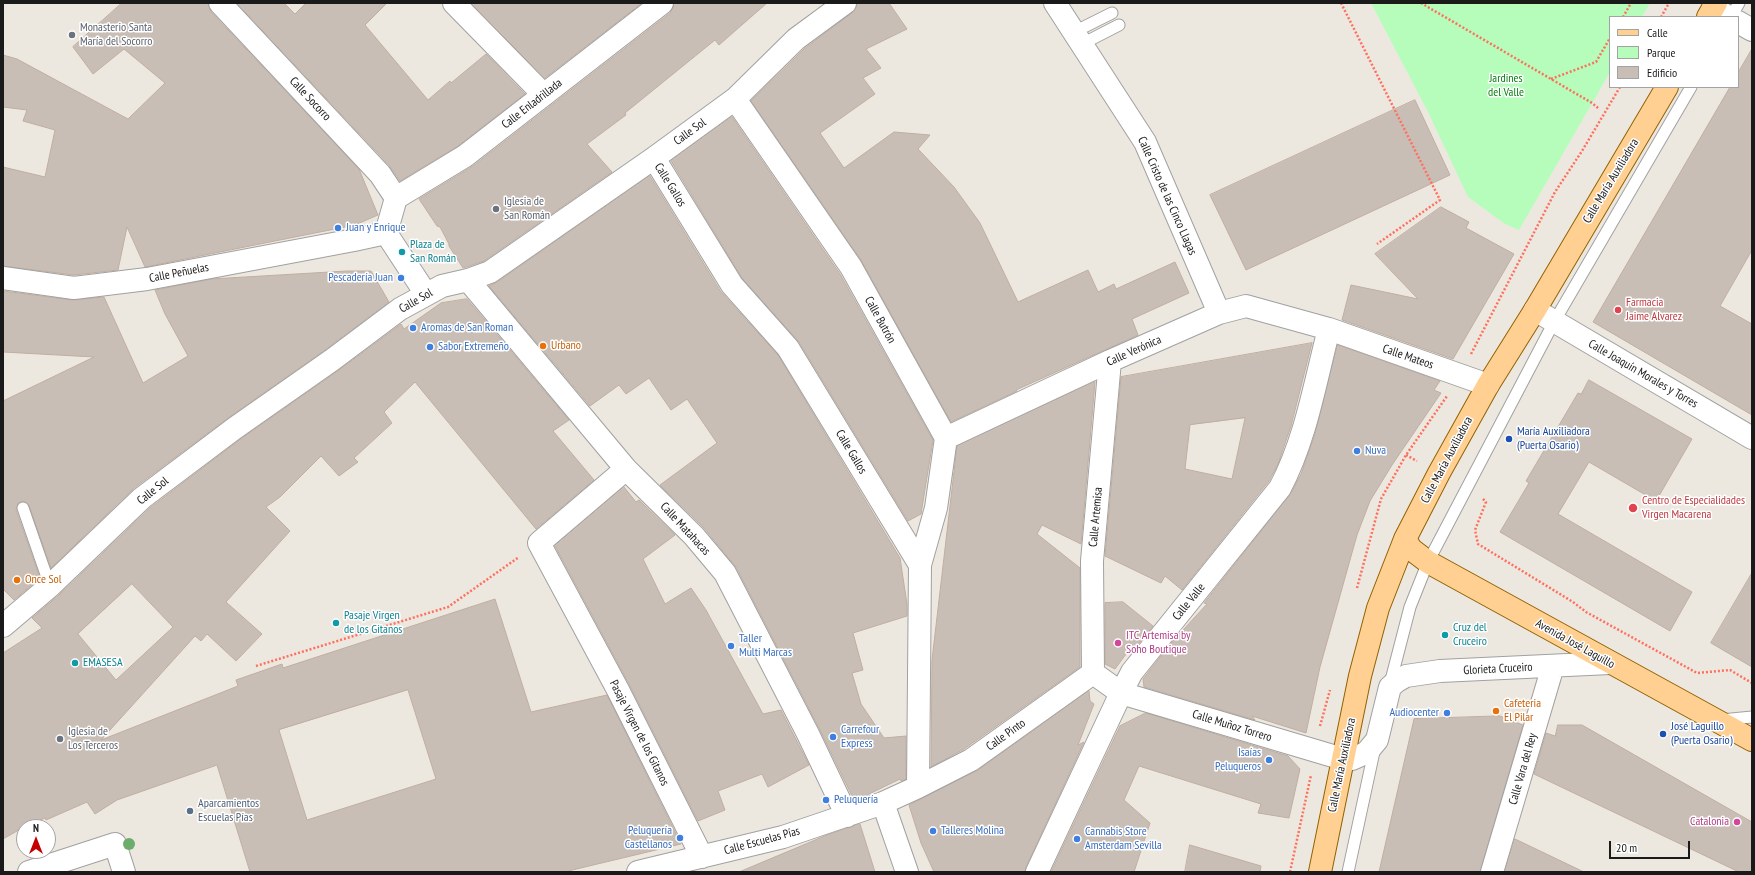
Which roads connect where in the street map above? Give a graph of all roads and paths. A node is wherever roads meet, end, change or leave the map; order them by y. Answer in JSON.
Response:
{"nodes":[{"id":1,"x":220,"y":3,"type":"edge"},
{"id":2,"x":454,"y":3,"type":"edge"},
{"id":3,"x":662,"y":3,"type":"edge"},
{"id":4,"x":845,"y":3,"type":"edge"},
{"id":5,"x":1055,"y":3,"type":"edge"},
{"id":6,"x":1340,"y":3,"type":"edge"},
{"id":7,"x":1421,"y":3,"type":"edge"},
{"id":8,"x":1631,"y":3,"type":"edge"},
{"id":9,"x":1669,"y":3,"type":"edge"},
{"id":10,"x":1739,"y":3,"type":"edge"},
{"id":11,"x":1720,"y":12,"type":"edge"},
{"id":12,"x":1112,"y":13,"type":"dead end"},
{"id":13,"x":1624,"y":16,"type":"edge"},
{"id":14,"x":1662,"y":16,"type":"edge"},
{"id":15,"x":1739,"y":23,"type":"edge"},
{"id":16,"x":1119,"y":25,"type":"dead end"},
{"id":17,"x":1752,"y":30,"type":"edge"},
{"id":18,"x":1078,"y":38,"type":"junction"},
{"id":19,"x":1609,"y":40,"type":"edge"},
{"id":20,"x":1551,"y":79,"type":"junction"},
{"id":21,"x":1619,"y":88,"type":"edge"},
{"id":22,"x":1666,"y":88,"type":"edge"},
{"id":23,"x":1690,"y":88,"type":"edge"},
{"id":24,"x":544,"y":95,"type":"junction"},
{"id":25,"x":735,"y":99,"type":"junction"},
{"id":26,"x":1598,"y":108,"type":"dead end"},
{"id":27,"x":654,"y":158,"type":"junction"},
{"id":28,"x":396,"y":198,"type":"junction"},
{"id":29,"x":386,"y":233,"type":"junction"},
{"id":30,"x":1377,"y":244,"type":"dead end"},
{"id":31,"x":3,"y":278,"type":"edge"},
{"id":32,"x":468,"y":280,"type":"junction"},
{"id":33,"x":426,"y":294,"type":"junction"},
{"id":34,"x":1535,"y":310,"type":"junction"},
{"id":35,"x":1219,"y":313,"type":"junction"},
{"id":36,"x":1554,"y":322,"type":"junction"},
{"id":37,"x":1329,"y":329,"type":"junction"},
{"id":38,"x":1471,"y":354,"type":"dead end"},
{"id":39,"x":1110,"y":361,"type":"junction"},
{"id":40,"x":1488,"y":385,"type":"junction"},
{"id":41,"x":1448,"y":395,"type":"dead end"},
{"id":42,"x":946,"y":438,"type":"junction"},
{"id":43,"x":1752,"y":438,"type":"edge"},
{"id":44,"x":1406,"y":455,"type":"dead end"},
{"id":45,"x":626,"y":469,"type":"junction"},
{"id":46,"x":1480,"y":496,"type":"dead end"},
{"id":47,"x":23,"y":508,"type":"dead end"},
{"id":48,"x":1405,"y":539,"type":"junction"},
{"id":49,"x":539,"y":543,"type":"junction"},
{"id":50,"x":1428,"y":562,"type":"junction"},
{"id":51,"x":920,"y":565,"type":"junction"},
{"id":52,"x":50,"y":586,"type":"junction"},
{"id":53,"x":3,"y":626,"type":"edge"},
{"id":54,"x":1610,"y":664,"type":"junction"},
{"id":55,"x":256,"y":666,"type":"dead end"},
{"id":56,"x":1553,"y":666,"type":"junction"},
{"id":57,"x":1093,"y":673,"type":"junction"},
{"id":58,"x":1752,"y":683,"type":"edge"},
{"id":59,"x":1390,"y":687,"type":"junction"},
{"id":60,"x":1120,"y":693,"type":"junction"},
{"id":61,"x":1752,"y":717,"type":"edge"},
{"id":62,"x":1715,"y":720,"type":"junction"},
{"id":63,"x":1377,"y":740,"type":"junction"},
{"id":64,"x":1752,"y":740,"type":"edge"},
{"id":65,"x":1343,"y":759,"type":"junction"},
{"id":66,"x":1312,"y":771,"type":"dead end"},
{"id":67,"x":918,"y":787,"type":"junction"},
{"id":68,"x":883,"y":803,"type":"junction"},
{"id":69,"x":847,"y":816,"type":"junction"},
{"id":70,"x":702,"y":857,"type":"junction"},
{"id":71,"x":29,"y":872,"type":"edge"},
{"id":72,"x":124,"y":872,"type":"edge"},
{"id":73,"x":638,"y":872,"type":"edge"},
{"id":74,"x":907,"y":872,"type":"edge"},
{"id":75,"x":1037,"y":872,"type":"edge"},
{"id":76,"x":1290,"y":872,"type":"edge"},
{"id":77,"x":1320,"y":872,"type":"edge"},
{"id":78,"x":1348,"y":872,"type":"edge"},
{"id":79,"x":1492,"y":872,"type":"edge"}],
"edges":[{"from":1,"to":28,"type":"street","name":"Calle Socorro"},
{"from":2,"to":24,"type":"street"},
{"from":3,"to":24,"type":"street","name":"Calle Enladrillada"},
{"from":4,"to":25,"type":"street","name":"Calle Sol"},
{"from":5,"to":18,"type":"street","name":"Calle Cristo de las Cinco Llagas"},
{"from":6,"to":30,"type":"path"},
{"from":7,"to":20,"type":"path"},
{"from":8,"to":13,"type":"path"},
{"from":9,"to":14,"type":"path"},
{"from":10,"to":11,"type":"lane"},
{"from":12,"to":18,"type":"lane"},
{"from":15,"to":17,"type":"street"},
{"from":16,"to":18,"type":"lane"},
{"from":18,"to":35,"type":"street","name":"Calle Cristo de las Cinco Llagas"},
{"from":19,"to":20,"type":"path"},
{"from":20,"to":26,"type":"path"},
{"from":21,"to":38,"type":"path"},
{"from":22,"to":34,"type":"main road","name":"Calle María Auxiliadora"},
{"from":23,"to":36,"type":"lane","name":"Calle María Auxiliadora"},
{"from":24,"to":28,"type":"street","name":"Calle Enladrillada"},
{"from":25,"to":27,"type":"street","name":"Calle Sol"},
{"from":25,"to":42,"type":"street","name":"Calle Butrón"},
{"from":27,"to":32,"type":"street","name":"Calle Sol"},
{"from":27,"to":51,"type":"street","name":"Calle Gallos"},
{"from":28,"to":29,"type":"street"},
{"from":29,"to":31,"type":"street","name":"Calle Peñuelas"},
{"from":29,"to":33,"type":"street"},
{"from":32,"to":33,"type":"street","name":"Calle Sol"},
{"from":32,"to":45,"type":"street","name":"Calle Matahacas"},
{"from":33,"to":52,"type":"street","name":"Calle Sol"},
{"from":34,"to":36,"type":"street","name":"Calle Joaquín Morales y Torres"},
{"from":34,"to":40,"type":"main road","name":"Calle María Auxiliadora"},
{"from":35,"to":37,"type":"street","name":"Calle Verónica"},
{"from":35,"to":39,"type":"street","name":"Calle Verónica"},
{"from":36,"to":43,"type":"street","name":"Calle Joaquín Morales y Torres"},
{"from":36,"to":50,"type":"lane","name":"Calle María Auxiliadora"},
{"from":37,"to":40,"type":"street","name":"Calle Mateos"},
{"from":37,"to":60,"type":"street","name":"Calle Valle"},
{"from":39,"to":42,"type":"street","name":"Calle Verónica"},
{"from":39,"to":57,"type":"street","name":"Calle Artemisa"},
{"from":40,"to":48,"type":"main road","name":"Calle María Auxiliadora"},
{"from":41,"to":44,"type":"path"},
{"from":42,"to":51,"type":"street"},
{"from":45,"to":49,"type":"street"},
{"from":45,"to":69,"type":"street","name":"Calle Matahacas"},
{"from":46,"to":58,"type":"path"},
{"from":47,"to":52,"type":"lane"},
{"from":48,"to":50,"type":"main road","name":"Avenida José Laguillo"},
{"from":48,"to":65,"type":"main road","name":"Calle María Auxiliadora"},
{"from":49,"to":55,"type":"path"},
{"from":49,"to":70,"type":"street","name":"Pasaje Virgen de los Gitanos"},
{"from":50,"to":54,"type":"main road","name":"Avenida José Laguillo"},
{"from":50,"to":59,"type":"lane","name":"Calle María Auxiliadora"},
{"from":51,"to":67,"type":"street"},
{"from":52,"to":53,"type":"street","name":"Calle Sol"},
{"from":54,"to":56,"type":"street","name":"Glorieta Cruceiro"},
{"from":54,"to":62,"type":"main road","name":"Avenida José Laguillo"},
{"from":56,"to":59,"type":"street","name":"Glorieta Cruceiro"},
{"from":56,"to":79,"type":"street","name":"Calle Vara del Rey"},
{"from":57,"to":60,"type":"street"},
{"from":57,"to":67,"type":"street","name":"Calle Pinto"},
{"from":59,"to":63,"type":"street","name":"Calle María Auxiliadora"},
{"from":60,"to":65,"type":"street","name":"Calle Muñoz Torrero"},
{"from":60,"to":75,"type":"street","name":"Calle Valle"},
{"from":61,"to":62,"type":"lane"},
{"from":62,"to":64,"type":"main road","name":"Avenida José Laguillo"},
{"from":63,"to":65,"type":"street"},
{"from":63,"to":78,"type":"lane","name":"Calle María Auxiliadora"},
{"from":65,"to":77,"type":"main road","name":"Calle María Auxiliadora"},
{"from":66,"to":76,"type":"path"},
{"from":67,"to":68,"type":"street","name":"Calle Pinto"},
{"from":68,"to":69,"type":"street","name":"Calle Escuelas Pías"},
{"from":68,"to":74,"type":"street"},
{"from":69,"to":70,"type":"street","name":"Calle Escuelas Pías"},
{"from":70,"to":73,"type":"street","name":"Calle Escuelas Pías"},
{"from":71,"to":72,"type":"street"}]}
